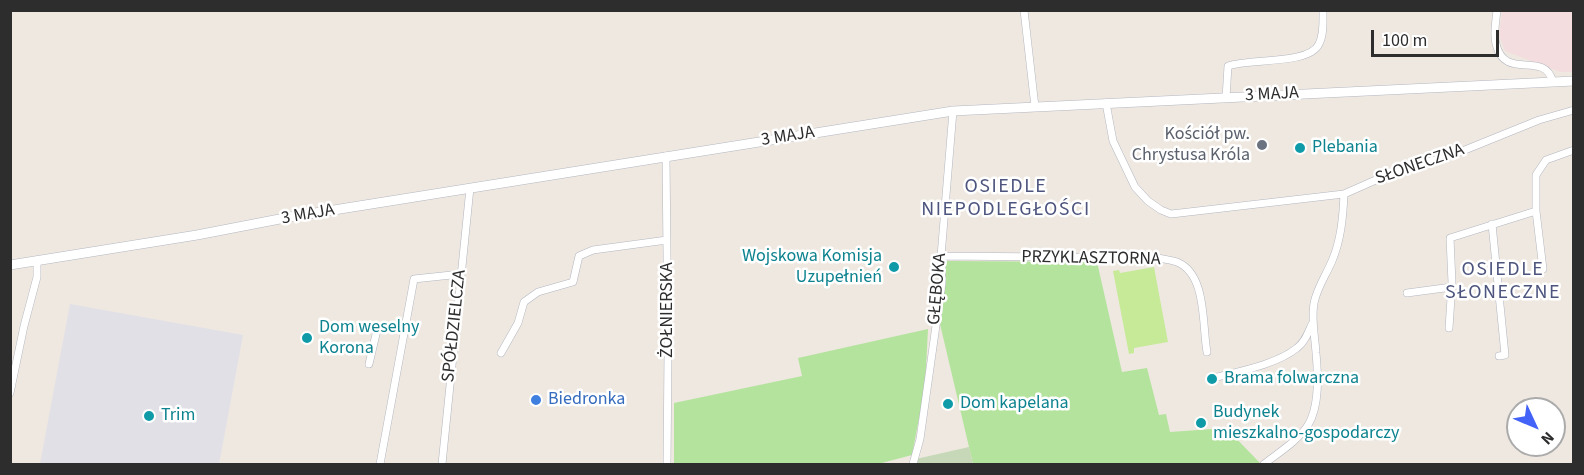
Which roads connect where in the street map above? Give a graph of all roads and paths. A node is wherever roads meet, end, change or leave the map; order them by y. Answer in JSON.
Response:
{"nodes":[{"id":1,"x":1024,"y":10,"type":"edge"},
{"id":2,"x":1323,"y":10,"type":"edge"},
{"id":3,"x":1497,"y":10,"type":"edge"},
{"id":4,"x":1574,"y":81,"type":"edge"},
{"id":5,"x":1553,"y":82,"type":"junction"},
{"id":6,"x":1226,"y":98,"type":"junction"},
{"id":7,"x":1106,"y":103,"type":"junction"},
{"id":8,"x":1035,"y":107,"type":"junction"},
{"id":9,"x":1574,"y":110,"type":"edge"},
{"id":10,"x":952,"y":111,"type":"junction"},
{"id":11,"x":1574,"y":150,"type":"edge"},
{"id":12,"x":666,"y":156,"type":"junction"},
{"id":13,"x":470,"y":188,"type":"junction"},
{"id":14,"x":1344,"y":194,"type":"junction"},
{"id":15,"x":1536,"y":211,"type":"junction"},
{"id":16,"x":1492,"y":224,"type":"junction"},
{"id":17,"x":667,"y":240,"type":"junction"},
{"id":18,"x":941,"y":256,"type":"junction"},
{"id":19,"x":37,"y":260,"type":"junction"},
{"id":20,"x":10,"y":265,"type":"edge"},
{"id":21,"x":1543,"y":269,"type":"dead end"},
{"id":22,"x":461,"y":274,"type":"junction"},
{"id":23,"x":1452,"y":287,"type":"junction"},
{"id":24,"x":1407,"y":293,"type":"dead end"},
{"id":25,"x":1313,"y":322,"type":"junction"},
{"id":26,"x":406,"y":326,"type":"junction"},
{"id":27,"x":1449,"y":328,"type":"dead end"},
{"id":28,"x":1207,"y":352,"type":"dead end"},
{"id":29,"x":501,"y":353,"type":"dead end"},
{"id":30,"x":1499,"y":356,"type":"dead end"},
{"id":31,"x":369,"y":364,"type":"dead end"},
{"id":32,"x":1217,"y":378,"type":"dead end"},
{"id":33,"x":10,"y":393,"type":"edge"},
{"id":34,"x":380,"y":465,"type":"edge"},
{"id":35,"x":442,"y":465,"type":"edge"},
{"id":36,"x":667,"y":465,"type":"edge"},
{"id":37,"x":913,"y":465,"type":"edge"},
{"id":38,"x":1264,"y":465,"type":"edge"}],
"edges":[{"from":1,"to":8,"type":"street"},
{"from":2,"to":6,"type":"street"},
{"from":3,"to":5,"type":"street"},
{"from":4,"to":5,"type":"street","name":"3 MAJA"},
{"from":5,"to":6,"type":"street","name":"3 MAJA"},
{"from":6,"to":7,"type":"street","name":"3 MAJA"},
{"from":7,"to":8,"type":"street","name":"3 MAJA"},
{"from":7,"to":14,"type":"street","name":"SŁONECZNA"},
{"from":8,"to":10,"type":"street","name":"3 MAJA"},
{"from":9,"to":14,"type":"street","name":"SŁONECZNA"},
{"from":10,"to":12,"type":"street","name":"3 MAJA"},
{"from":10,"to":18,"type":"street","name":"GŁĘBOKA"},
{"from":11,"to":15,"type":"street"},
{"from":12,"to":13,"type":"street","name":"3 MAJA"},
{"from":12,"to":17,"type":"street","name":"ŻOŁNIERSKA"},
{"from":13,"to":19,"type":"street","name":"3 MAJA"},
{"from":13,"to":22,"type":"street","name":"SPÓŁDZIELCZA"},
{"from":14,"to":25,"type":"street"},
{"from":15,"to":16,"type":"street"},
{"from":15,"to":21,"type":"street"},
{"from":16,"to":23,"type":"street"},
{"from":16,"to":30,"type":"street"},
{"from":17,"to":29,"type":"street"},
{"from":17,"to":36,"type":"street","name":"ŻOŁNIERSKA"},
{"from":18,"to":28,"type":"street","name":"PRZYKLASZTORNA"},
{"from":18,"to":37,"type":"street","name":"GŁĘBOKA"},
{"from":19,"to":20,"type":"street","name":"3 MAJA"},
{"from":19,"to":33,"type":"street"},
{"from":22,"to":26,"type":"street"},
{"from":22,"to":35,"type":"street","name":"SPÓŁDZIELCZA"},
{"from":23,"to":24,"type":"street"},
{"from":23,"to":27,"type":"street"},
{"from":25,"to":32,"type":"street"},
{"from":25,"to":38,"type":"street"},
{"from":26,"to":31,"type":"street"},
{"from":26,"to":34,"type":"street"}]}
